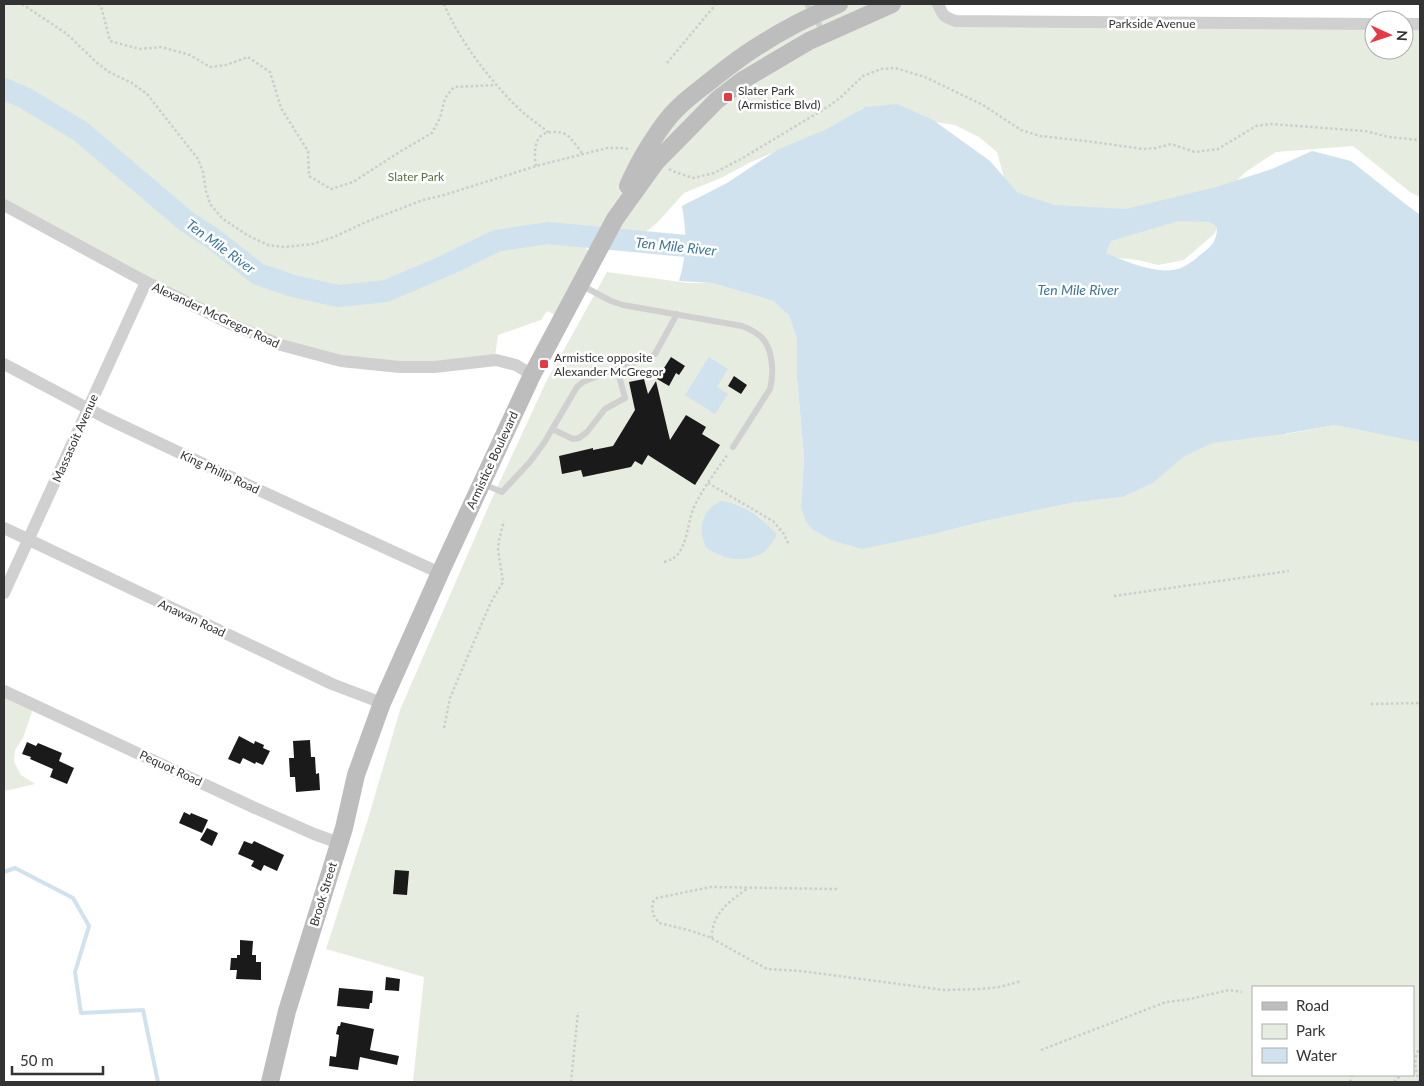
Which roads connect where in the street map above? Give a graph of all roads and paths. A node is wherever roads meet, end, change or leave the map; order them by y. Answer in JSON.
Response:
{"nodes":[{"id":1,"x":98,"y":4,"type":"edge"},
{"id":2,"x":444,"y":4,"type":"edge"},
{"id":3,"x":716,"y":4,"type":"edge"},
{"id":4,"x":839,"y":4,"type":"edge"},
{"id":5,"x":892,"y":4,"type":"edge"},
{"id":6,"x":938,"y":4,"type":"edge"},
{"id":7,"x":810,"y":10,"type":"edge"},
{"id":8,"x":1364,"y":24,"type":"edge"},
{"id":9,"x":825,"y":34,"type":"junction"},
{"id":10,"x":666,"y":63,"type":"dead end"},
{"id":11,"x":497,"y":85,"type":"junction"},
{"id":12,"x":548,"y":132,"type":"junction"},
{"id":13,"x":582,"y":153,"type":"dead end"},
{"id":14,"x":536,"y":166,"type":"dead end"},
{"id":15,"x":4,"y":205,"type":"edge"},
{"id":16,"x":615,"y":219,"type":"junction"},
{"id":17,"x":146,"y":282,"type":"junction"},
{"id":18,"x":576,"y":292,"type":"junction"},
{"id":19,"x":676,"y":314,"type":"junction"},
{"id":20,"x":4,"y":364,"type":"edge"},
{"id":21,"x":617,"y":368,"type":"junction"},
{"id":22,"x":532,"y":374,"type":"junction"},
{"id":23,"x":88,"y":408,"type":"junction"},
{"id":24,"x":552,"y":429,"type":"junction"},
{"id":25,"x":733,"y":447,"type":"joint"},
{"id":26,"x":482,"y":483,"type":"junction"},
{"id":27,"x":708,"y":483,"type":"junction"},
{"id":28,"x":504,"y":522,"type":"dead end"},
{"id":29,"x":4,"y":528,"type":"edge"},
{"id":30,"x":28,"y":540,"type":"junction"},
{"id":31,"x":789,"y":545,"type":"dead end"},
{"id":32,"x":664,"y":562,"type":"dead end"},
{"id":33,"x":1289,"y":571,"type":"dead end"},
{"id":34,"x":440,"y":573,"type":"junction"},
{"id":35,"x":4,"y":593,"type":"edge"},
{"id":36,"x":1114,"y":596,"type":"dead end"},
{"id":37,"x":4,"y":691,"type":"edge"},
{"id":38,"x":1420,"y":702,"type":"edge"},
{"id":39,"x":1371,"y":704,"type":"dead end"},
{"id":40,"x":381,"y":705,"type":"junction"},
{"id":41,"x":444,"y":728,"type":"dead end"},
{"id":42,"x":339,"y":843,"type":"junction"},
{"id":43,"x":749,"y":888,"type":"junction"},
{"id":44,"x":837,"y":889,"type":"dead end"},
{"id":45,"x":712,"y":938,"type":"junction"},
{"id":46,"x":1022,"y":981,"type":"dead end"},
{"id":47,"x":1242,"y":992,"type":"dead end"},
{"id":48,"x":578,"y":1012,"type":"dead end"},
{"id":49,"x":1420,"y":1048,"type":"edge"},
{"id":50,"x":1041,"y":1050,"type":"dead end"},
{"id":51,"x":1414,"y":1052,"type":"edge"},
{"id":52,"x":1417,"y":1053,"type":"junction"},
{"id":53,"x":1414,"y":1065,"type":"edge"},
{"id":54,"x":270,"y":1082,"type":"edge"},
{"id":55,"x":571,"y":1082,"type":"edge"},
{"id":56,"x":1419,"y":1082,"type":"edge"}],
"edges":[{"from":1,"to":11,"type":"path"},
{"from":2,"to":11,"type":"path"},
{"from":3,"to":10,"type":"path"},
{"from":4,"to":7,"type":"main road","name":"Armistice Boulevard"},
{"from":5,"to":9,"type":"main road","name":"Armistice Boulevard"},
{"from":6,"to":8,"type":"street","name":"Parkside Avenue"},
{"from":7,"to":9,"type":"lane"},
{"from":7,"to":16,"type":"main road","name":"Armistice Boulevard"},
{"from":9,"to":16,"type":"main road","name":"Armistice Boulevard"},
{"from":11,"to":12,"type":"path"},
{"from":12,"to":13,"type":"path"},
{"from":12,"to":14,"type":"path"},
{"from":15,"to":17,"type":"street","name":"Alexander McGregor Road"},
{"from":16,"to":18,"type":"main road","name":"Armistice Boulevard"},
{"from":17,"to":22,"type":"street","name":"Alexander McGregor Road"},
{"from":17,"to":23,"type":"street","name":"Massasoit Avenue"},
{"from":18,"to":19,"type":"lane"},
{"from":18,"to":22,"type":"main road","name":"Armistice Boulevard"},
{"from":19,"to":21,"type":"lane"},
{"from":19,"to":25,"type":"lane"},
{"from":20,"to":23,"type":"street","name":"King Philip Road"},
{"from":21,"to":24,"type":"lane"},
{"from":21,"to":24,"type":"lane"},
{"from":22,"to":26,"type":"main road","name":"Armistice Boulevard"},
{"from":23,"to":30,"type":"street","name":"Massasoit Avenue"},
{"from":23,"to":34,"type":"street","name":"King Philip Road"},
{"from":24,"to":26,"type":"lane"},
{"from":25,"to":27,"type":"path"},
{"from":26,"to":34,"type":"main road","name":"Armistice Boulevard"},
{"from":27,"to":31,"type":"path"},
{"from":27,"to":32,"type":"path"},
{"from":28,"to":41,"type":"path"},
{"from":29,"to":30,"type":"street","name":"Anawan Road"},
{"from":30,"to":35,"type":"street","name":"Massasoit Avenue"},
{"from":30,"to":40,"type":"street","name":"Anawan Road"},
{"from":33,"to":36,"type":"path"},
{"from":34,"to":40,"type":"main road","name":"Armistice Boulevard"},
{"from":37,"to":42,"type":"street","name":"Pequot Road"},
{"from":38,"to":39,"type":"path"},
{"from":40,"to":42,"type":"main road","name":"Brook Street"},
{"from":42,"to":54,"type":"main road","name":"Brook Street"},
{"from":43,"to":44,"type":"path"},
{"from":43,"to":45,"type":"path"},
{"from":43,"to":45,"type":"path"},
{"from":45,"to":46,"type":"path"},
{"from":47,"to":50,"type":"path"},
{"from":48,"to":55,"type":"path"},
{"from":49,"to":52,"type":"path"},
{"from":51,"to":52,"type":"path"},
{"from":52,"to":53,"type":"path"},
{"from":53,"to":56,"type":"path"}]}
